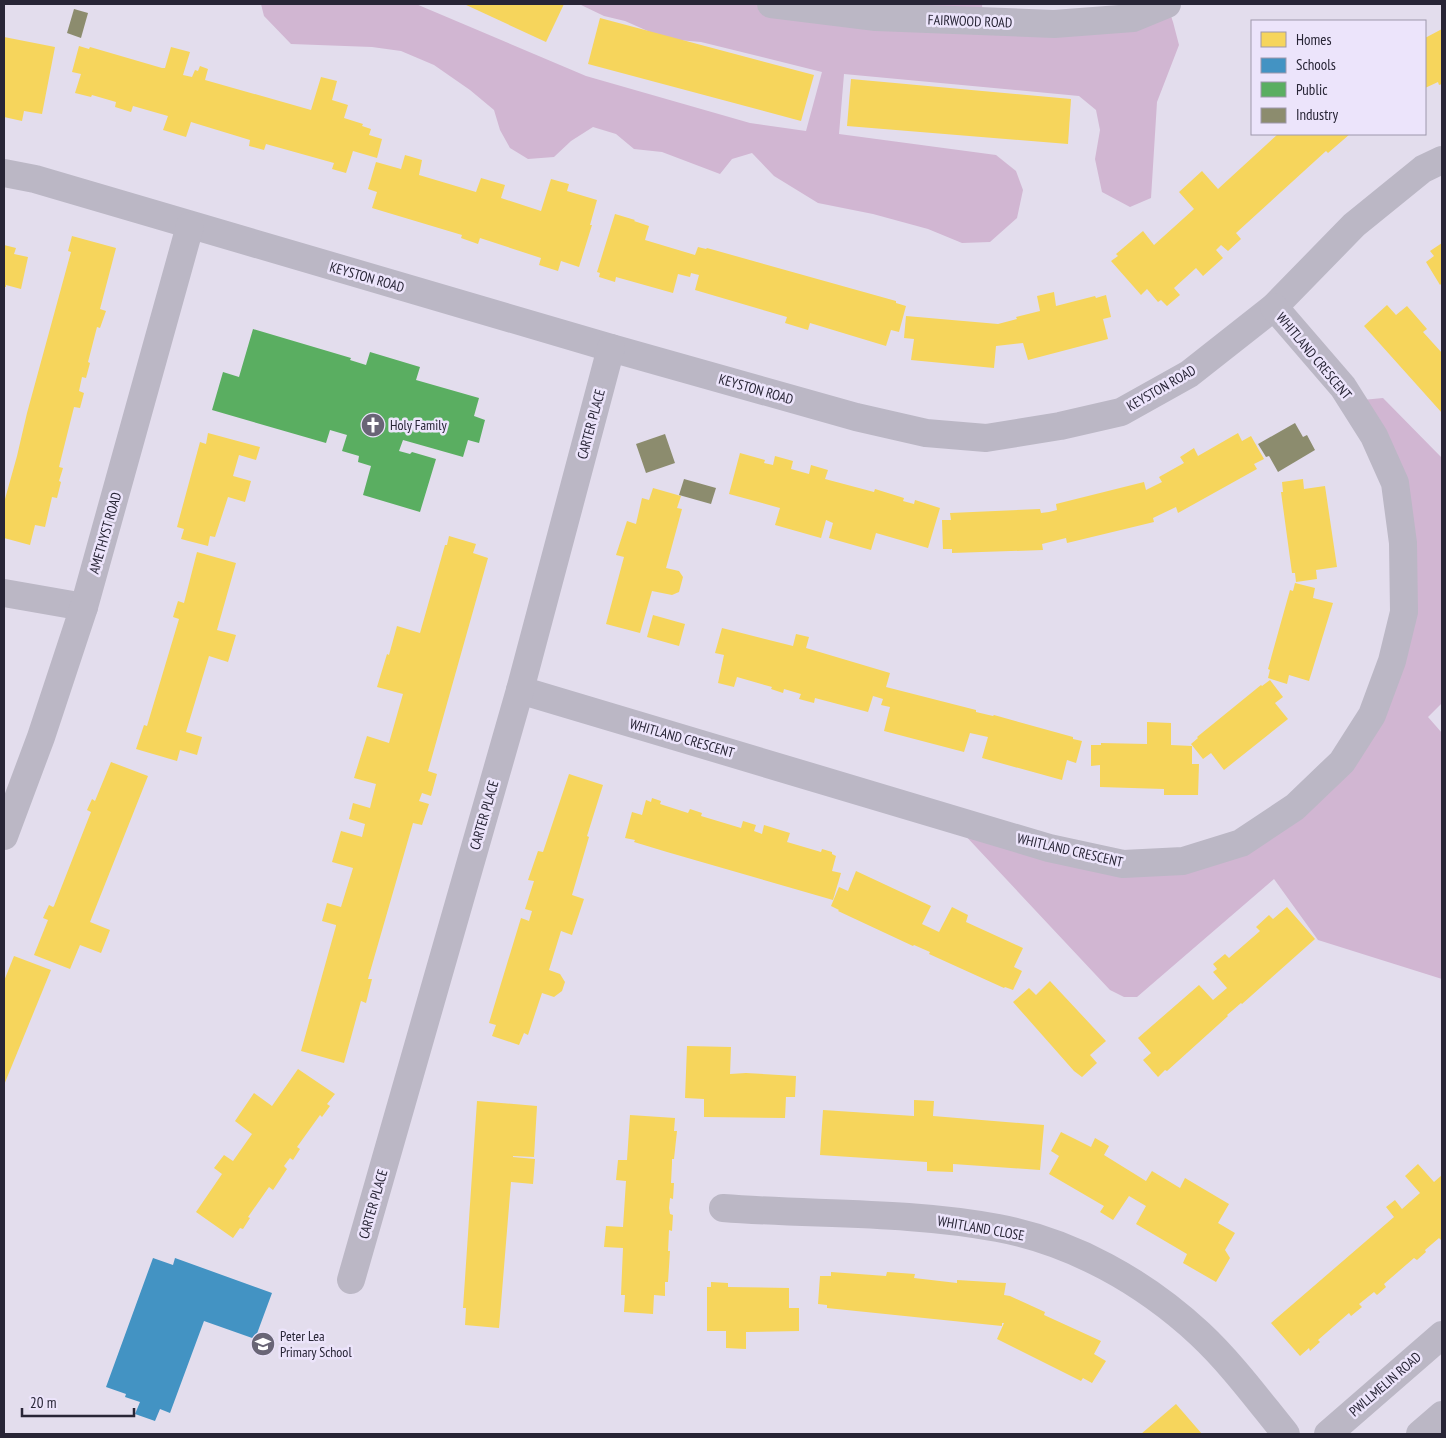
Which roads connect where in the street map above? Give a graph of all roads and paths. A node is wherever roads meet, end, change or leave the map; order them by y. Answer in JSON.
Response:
{"nodes":[{"id":1,"x":771,"y":4,"type":"edge"},
{"id":2,"x":1167,"y":4,"type":"edge"},
{"id":3,"x":1442,"y":160,"type":"edge"},
{"id":4,"x":4,"y":172,"type":"edge"},
{"id":5,"x":190,"y":226,"type":"junction"},
{"id":6,"x":1274,"y":307,"type":"junction"},
{"id":7,"x":611,"y":348,"type":"junction"},
{"id":8,"x":4,"y":593,"type":"edge"},
{"id":9,"x":84,"y":607,"type":"junction"},
{"id":10,"x":520,"y":690,"type":"junction"},
{"id":11,"x":4,"y":836,"type":"edge"},
{"id":12,"x":723,"y":1208,"type":"dead end"},
{"id":13,"x":351,"y":1280,"type":"dead end"},
{"id":14,"x":1442,"y":1335,"type":"edge"},
{"id":15,"x":1442,"y":1415,"type":"edge"},
{"id":16,"x":1286,"y":1434,"type":"edge"},
{"id":17,"x":1328,"y":1434,"type":"edge"},
{"id":18,"x":1420,"y":1434,"type":"edge"}],
"edges":[{"from":1,"to":2,"type":"street","name":"FAIRWOOD ROAD"},
{"from":3,"to":6,"type":"street","name":"KEYSTON ROAD"},
{"from":4,"to":5,"type":"street","name":"KEYSTON ROAD"},
{"from":5,"to":7,"type":"street","name":"KEYSTON ROAD"},
{"from":5,"to":9,"type":"street","name":"AMETHYST ROAD"},
{"from":6,"to":7,"type":"street","name":"KEYSTON ROAD"},
{"from":6,"to":10,"type":"street","name":"WHITLAND CRESCENT"},
{"from":7,"to":10,"type":"street","name":"CARTER PLACE"},
{"from":8,"to":9,"type":"street"},
{"from":9,"to":11,"type":"street","name":"AMETHYST ROAD"},
{"from":10,"to":13,"type":"street","name":"CARTER PLACE"},
{"from":12,"to":16,"type":"street","name":"WHITLAND CLOSE"},
{"from":14,"to":17,"type":"street","name":"PWLLMELIN ROAD"},
{"from":15,"to":18,"type":"street"}]}
